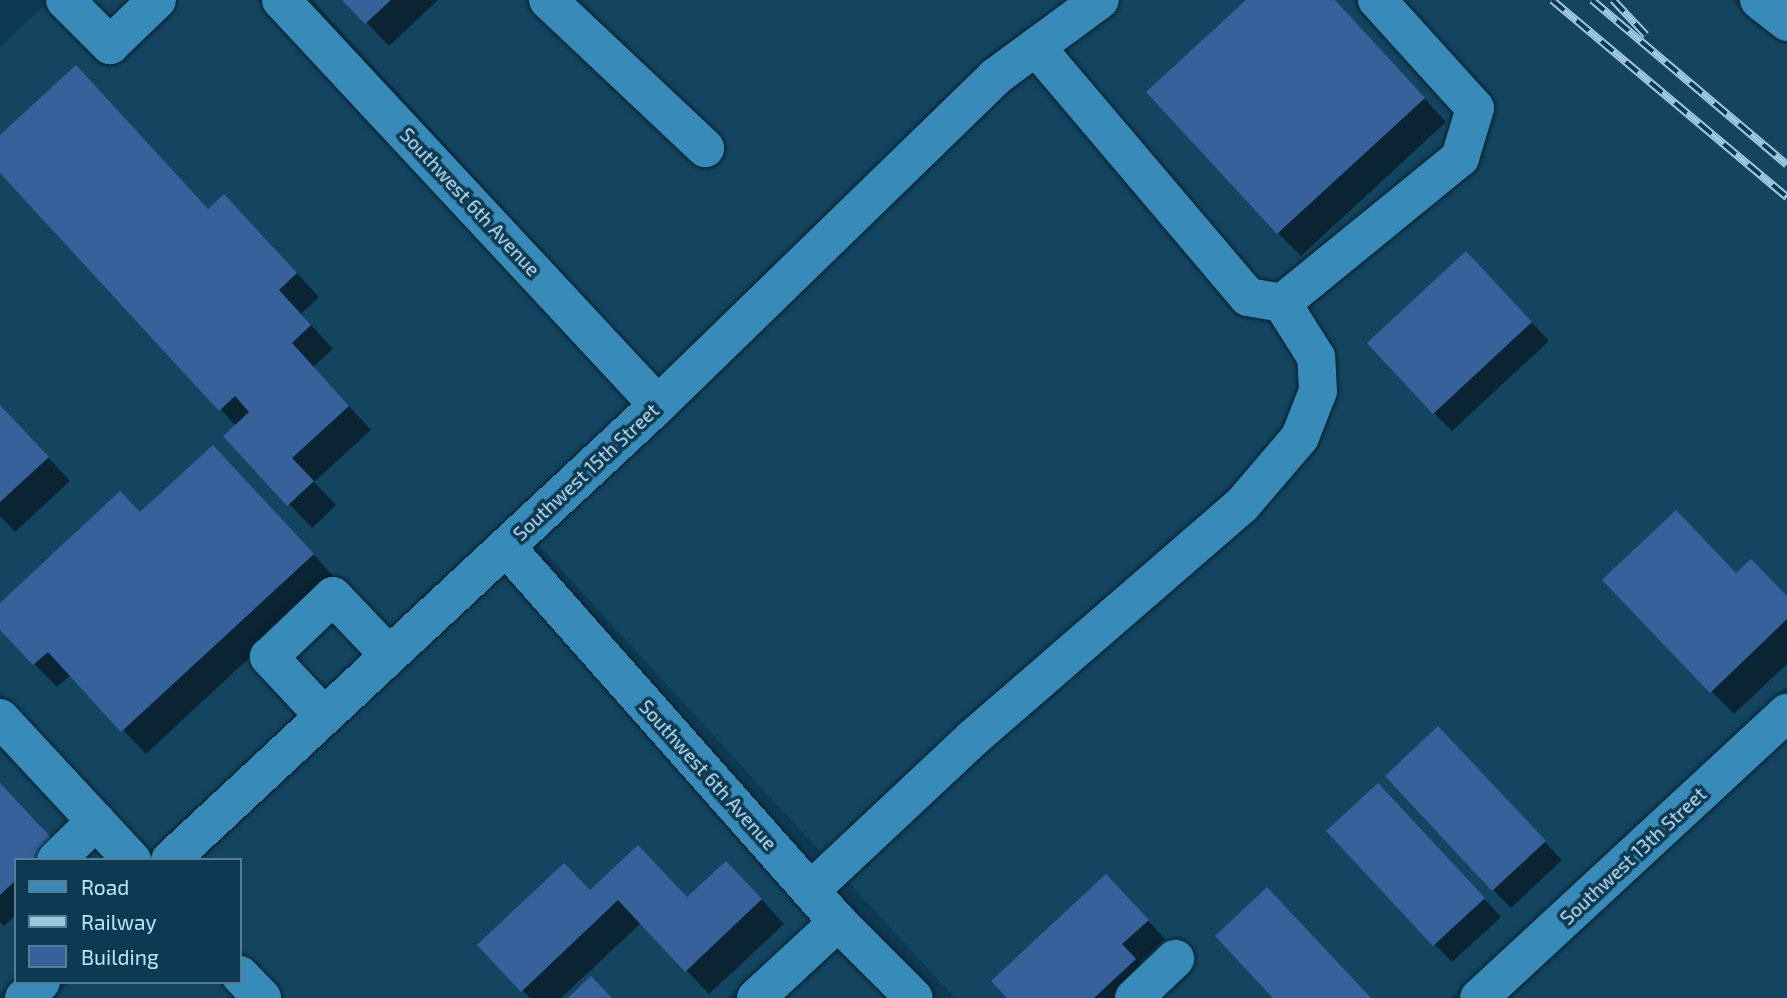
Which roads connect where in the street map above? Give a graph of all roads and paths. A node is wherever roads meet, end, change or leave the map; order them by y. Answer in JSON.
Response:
{"nodes":[{"id":1,"x":65,"y":0,"type":"edge"},
{"id":2,"x":157,"y":0,"type":"edge"},
{"id":3,"x":281,"y":0,"type":"edge"},
{"id":4,"x":548,"y":0,"type":"edge"},
{"id":5,"x":1100,"y":0,"type":"edge"},
{"id":6,"x":1377,"y":0,"type":"edge"},
{"id":7,"x":1759,"y":0,"type":"edge"},
{"id":8,"x":1787,"y":22,"type":"edge"},
{"id":9,"x":1036,"y":47,"type":"junction"},
{"id":10,"x":705,"y":148,"type":"dead end"},
{"id":11,"x":1282,"y":303,"type":"junction"},
{"id":12,"x":658,"y":405,"type":"junction"},
{"id":13,"x":506,"y":547,"type":"junction"},
{"id":14,"x":389,"y":656,"type":"junction"},
{"id":15,"x":1787,"y":713,"type":"edge"},
{"id":16,"x":324,"y":716,"type":"junction"},
{"id":17,"x":0,"y":718,"type":"edge"},
{"id":18,"x":96,"y":821,"type":"junction"},
{"id":19,"x":58,"y":858,"type":"edge"},
{"id":20,"x":130,"y":858,"type":"edge"},
{"id":21,"x":172,"y":858,"type":"edge"},
{"id":22,"x":811,"y":891,"type":"junction"},
{"id":23,"x":838,"y":922,"type":"junction"},
{"id":24,"x":1175,"y":959,"type":"dead end"},
{"id":25,"x":242,"y":977,"type":"edge"},
{"id":26,"x":39,"y":984,"type":"edge"},
{"id":27,"x":24,"y":998,"type":"edge"},
{"id":28,"x":261,"y":998,"type":"edge"},
{"id":29,"x":756,"y":998,"type":"edge"},
{"id":30,"x":914,"y":998,"type":"edge"},
{"id":31,"x":1134,"y":998,"type":"edge"},
{"id":32,"x":1479,"y":998,"type":"edge"}],
"edges":[{"from":1,"to":2,"type":"street"},
{"from":3,"to":12,"type":"street","name":"Southwest 6th Avenue"},
{"from":4,"to":10,"type":"street"},
{"from":5,"to":9,"type":"street","name":"Southwest 15th Street"},
{"from":6,"to":11,"type":"street"},
{"from":7,"to":8,"type":"street"},
{"from":9,"to":11,"type":"street"},
{"from":9,"to":12,"type":"street","name":"Southwest 15th Street"},
{"from":11,"to":22,"type":"street"},
{"from":12,"to":13,"type":"street","name":"Southwest 15th Street"},
{"from":13,"to":14,"type":"street","name":"Southwest 15th Street"},
{"from":13,"to":22,"type":"street","name":"Southwest 6th Avenue"},
{"from":14,"to":16,"type":"street","name":"Southwest 15th Street"},
{"from":14,"to":16,"type":"street"},
{"from":15,"to":32,"type":"street","name":"Southwest 13th Street"},
{"from":16,"to":21,"type":"street","name":"Southwest 15th Street"},
{"from":17,"to":18,"type":"street"},
{"from":18,"to":19,"type":"street"},
{"from":18,"to":20,"type":"street"},
{"from":22,"to":23,"type":"street","name":"Southwest 6th Avenue"},
{"from":23,"to":29,"type":"street"},
{"from":23,"to":30,"type":"street","name":"Southwest 6th Avenue"},
{"from":24,"to":31,"type":"street"},
{"from":25,"to":28,"type":"street"},
{"from":26,"to":27,"type":"street"}]}
